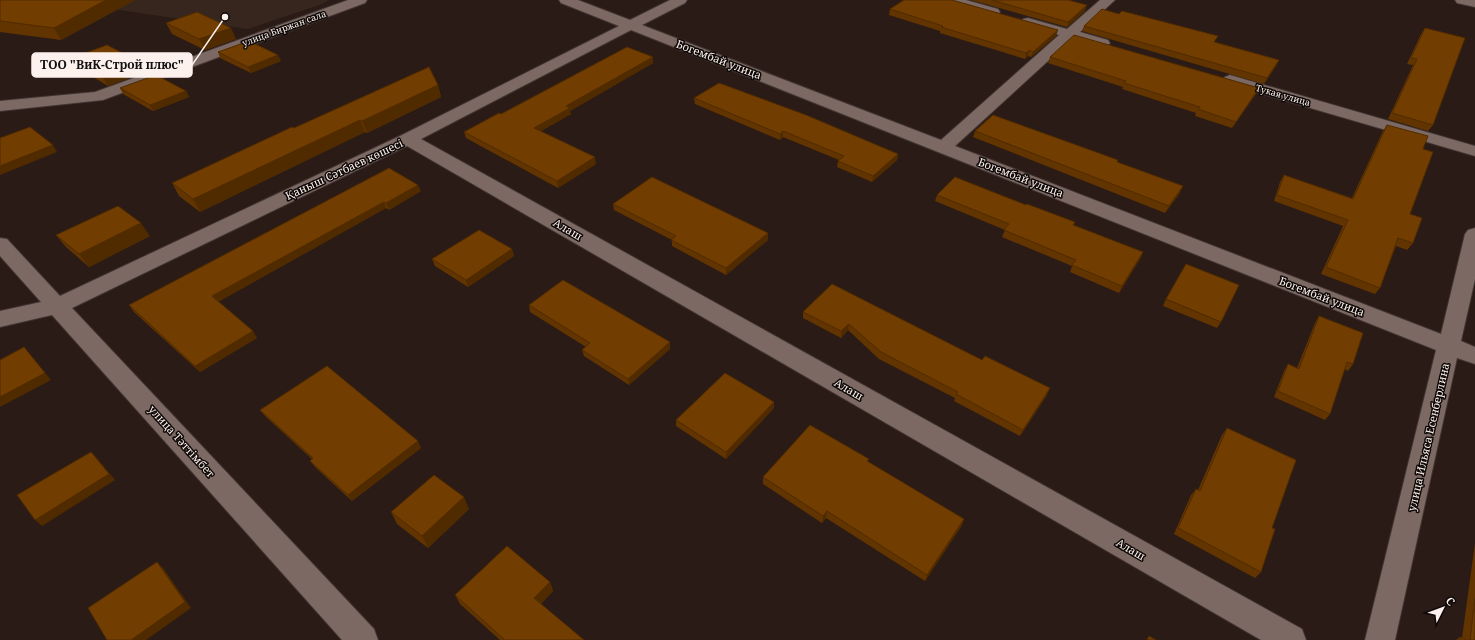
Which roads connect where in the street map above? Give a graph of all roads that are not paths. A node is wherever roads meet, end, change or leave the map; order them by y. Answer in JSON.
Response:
{"nodes":[{"id":1,"x":360,"y":0,"type":"edge"},
{"id":2,"x":566,"y":0,"type":"edge"},
{"id":3,"x":680,"y":0,"type":"edge"},
{"id":4,"x":952,"y":0,"type":"edge"},
{"id":5,"x":1108,"y":0,"type":"edge"},
{"id":6,"x":1462,"y":0,"type":"edge"},
{"id":7,"x":1475,"y":3,"type":"edge"},
{"id":8,"x":631,"y":24,"type":"junction"},
{"id":9,"x":1069,"y":34,"type":"junction"},
{"id":10,"x":1115,"y":47,"type":"edge"},
{"id":11,"x":1214,"y":76,"type":"edge"},
{"id":12,"x":0,"y":106,"type":"edge"},
{"id":13,"x":408,"y":139,"type":"junction"},
{"id":14,"x":944,"y":147,"type":"junction"},
{"id":15,"x":1475,"y":151,"type":"edge"},
{"id":16,"x":1475,"y":234,"type":"edge"},
{"id":17,"x":0,"y":244,"type":"edge"},
{"id":18,"x":58,"y":306,"type":"junction"},
{"id":19,"x":0,"y":319,"type":"edge"},
{"id":20,"x":1449,"y":346,"type":"junction"},
{"id":21,"x":1475,"y":356,"type":"edge"},
{"id":22,"x":363,"y":640,"type":"edge"},
{"id":23,"x":1291,"y":640,"type":"edge"},
{"id":24,"x":1380,"y":640,"type":"edge"}],
"edges":[{"from":1,"to":12,"type":"street","name":"улица Биржан сала"},
{"from":2,"to":8,"type":"street","name":"Богембай улица"},
{"from":3,"to":8,"type":"street","name":"Қаныш Сәтбаев көшесі"},
{"from":4,"to":9,"type":"street"},
{"from":5,"to":9,"type":"street"},
{"from":6,"to":7,"type":"street"},
{"from":8,"to":13,"type":"street","name":"Қаныш Сәтбаев көшесі"},
{"from":8,"to":14,"type":"street","name":"Богембай улица"},
{"from":9,"to":10,"type":"street"},
{"from":9,"to":14,"type":"street"},
{"from":11,"to":15,"type":"street","name":"Тукая улица"},
{"from":13,"to":18,"type":"street","name":"Қаныш Сәтбаев көшесі"},
{"from":13,"to":23,"type":"street","name":"Алаш"},
{"from":14,"to":20,"type":"street","name":"Богембай улица"},
{"from":16,"to":20,"type":"street","name":"улица Ильяса Есенберлина"},
{"from":17,"to":18,"type":"street","name":"улица Тәттімбет"},
{"from":18,"to":19,"type":"street","name":"Қаныш Сәтбаев көшесі"},
{"from":18,"to":22,"type":"street","name":"улица Тәттімбет"},
{"from":20,"to":21,"type":"street","name":"Богембай улица"},
{"from":20,"to":24,"type":"street","name":"улица Ильяса Есенберлина"}]}
